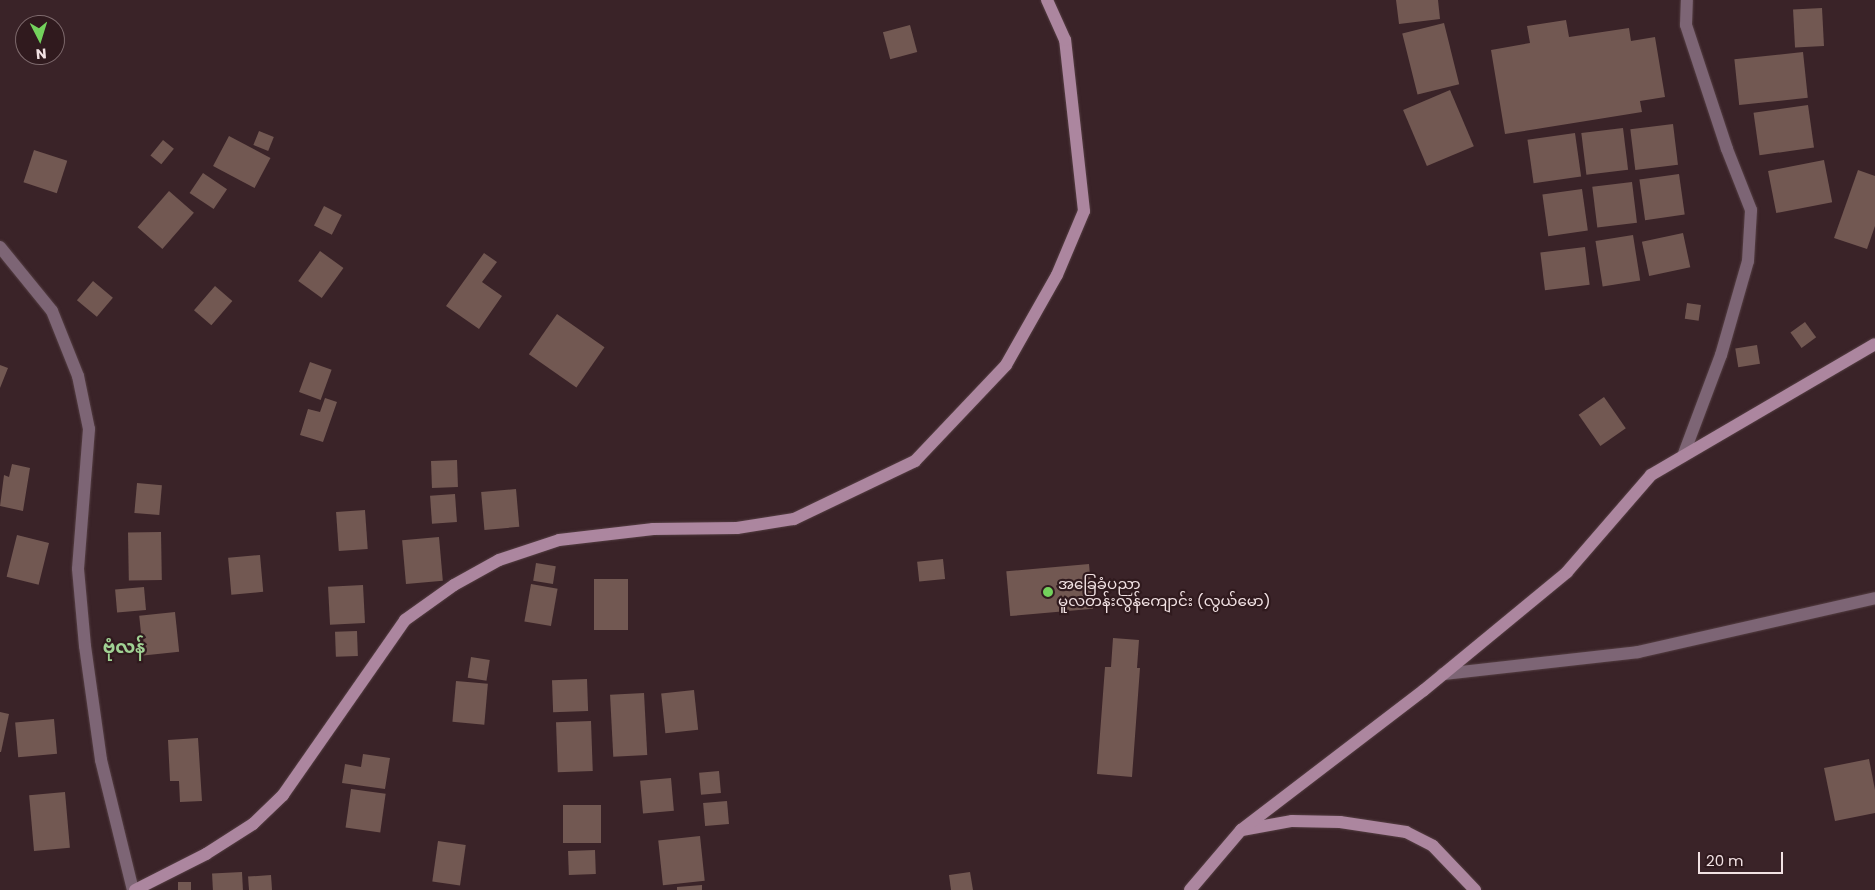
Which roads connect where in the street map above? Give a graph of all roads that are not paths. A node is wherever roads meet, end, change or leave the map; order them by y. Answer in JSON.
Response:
{"nodes":[{"id":1,"x":1047,"y":0,"type":"edge"},
{"id":2,"x":1687,"y":0,"type":"edge"},
{"id":3,"x":0,"y":247,"type":"edge"},
{"id":4,"x":1875,"y":344,"type":"edge"},
{"id":5,"x":1683,"y":456,"type":"junction"},
{"id":6,"x":1875,"y":598,"type":"edge"},
{"id":7,"x":1443,"y":674,"type":"junction"},
{"id":8,"x":1240,"y":830,"type":"junction"},
{"id":9,"x":134,"y":890,"type":"edge"},
{"id":10,"x":1190,"y":890,"type":"edge"},
{"id":11,"x":1475,"y":890,"type":"edge"}],
"edges":[{"from":1,"to":9,"type":"street"},
{"from":2,"to":5,"type":"street"},
{"from":3,"to":9,"type":"street"},
{"from":4,"to":5,"type":"street"},
{"from":5,"to":7,"type":"street"},
{"from":6,"to":7,"type":"street"},
{"from":7,"to":8,"type":"street"},
{"from":8,"to":10,"type":"street"},
{"from":8,"to":11,"type":"street"}]}
